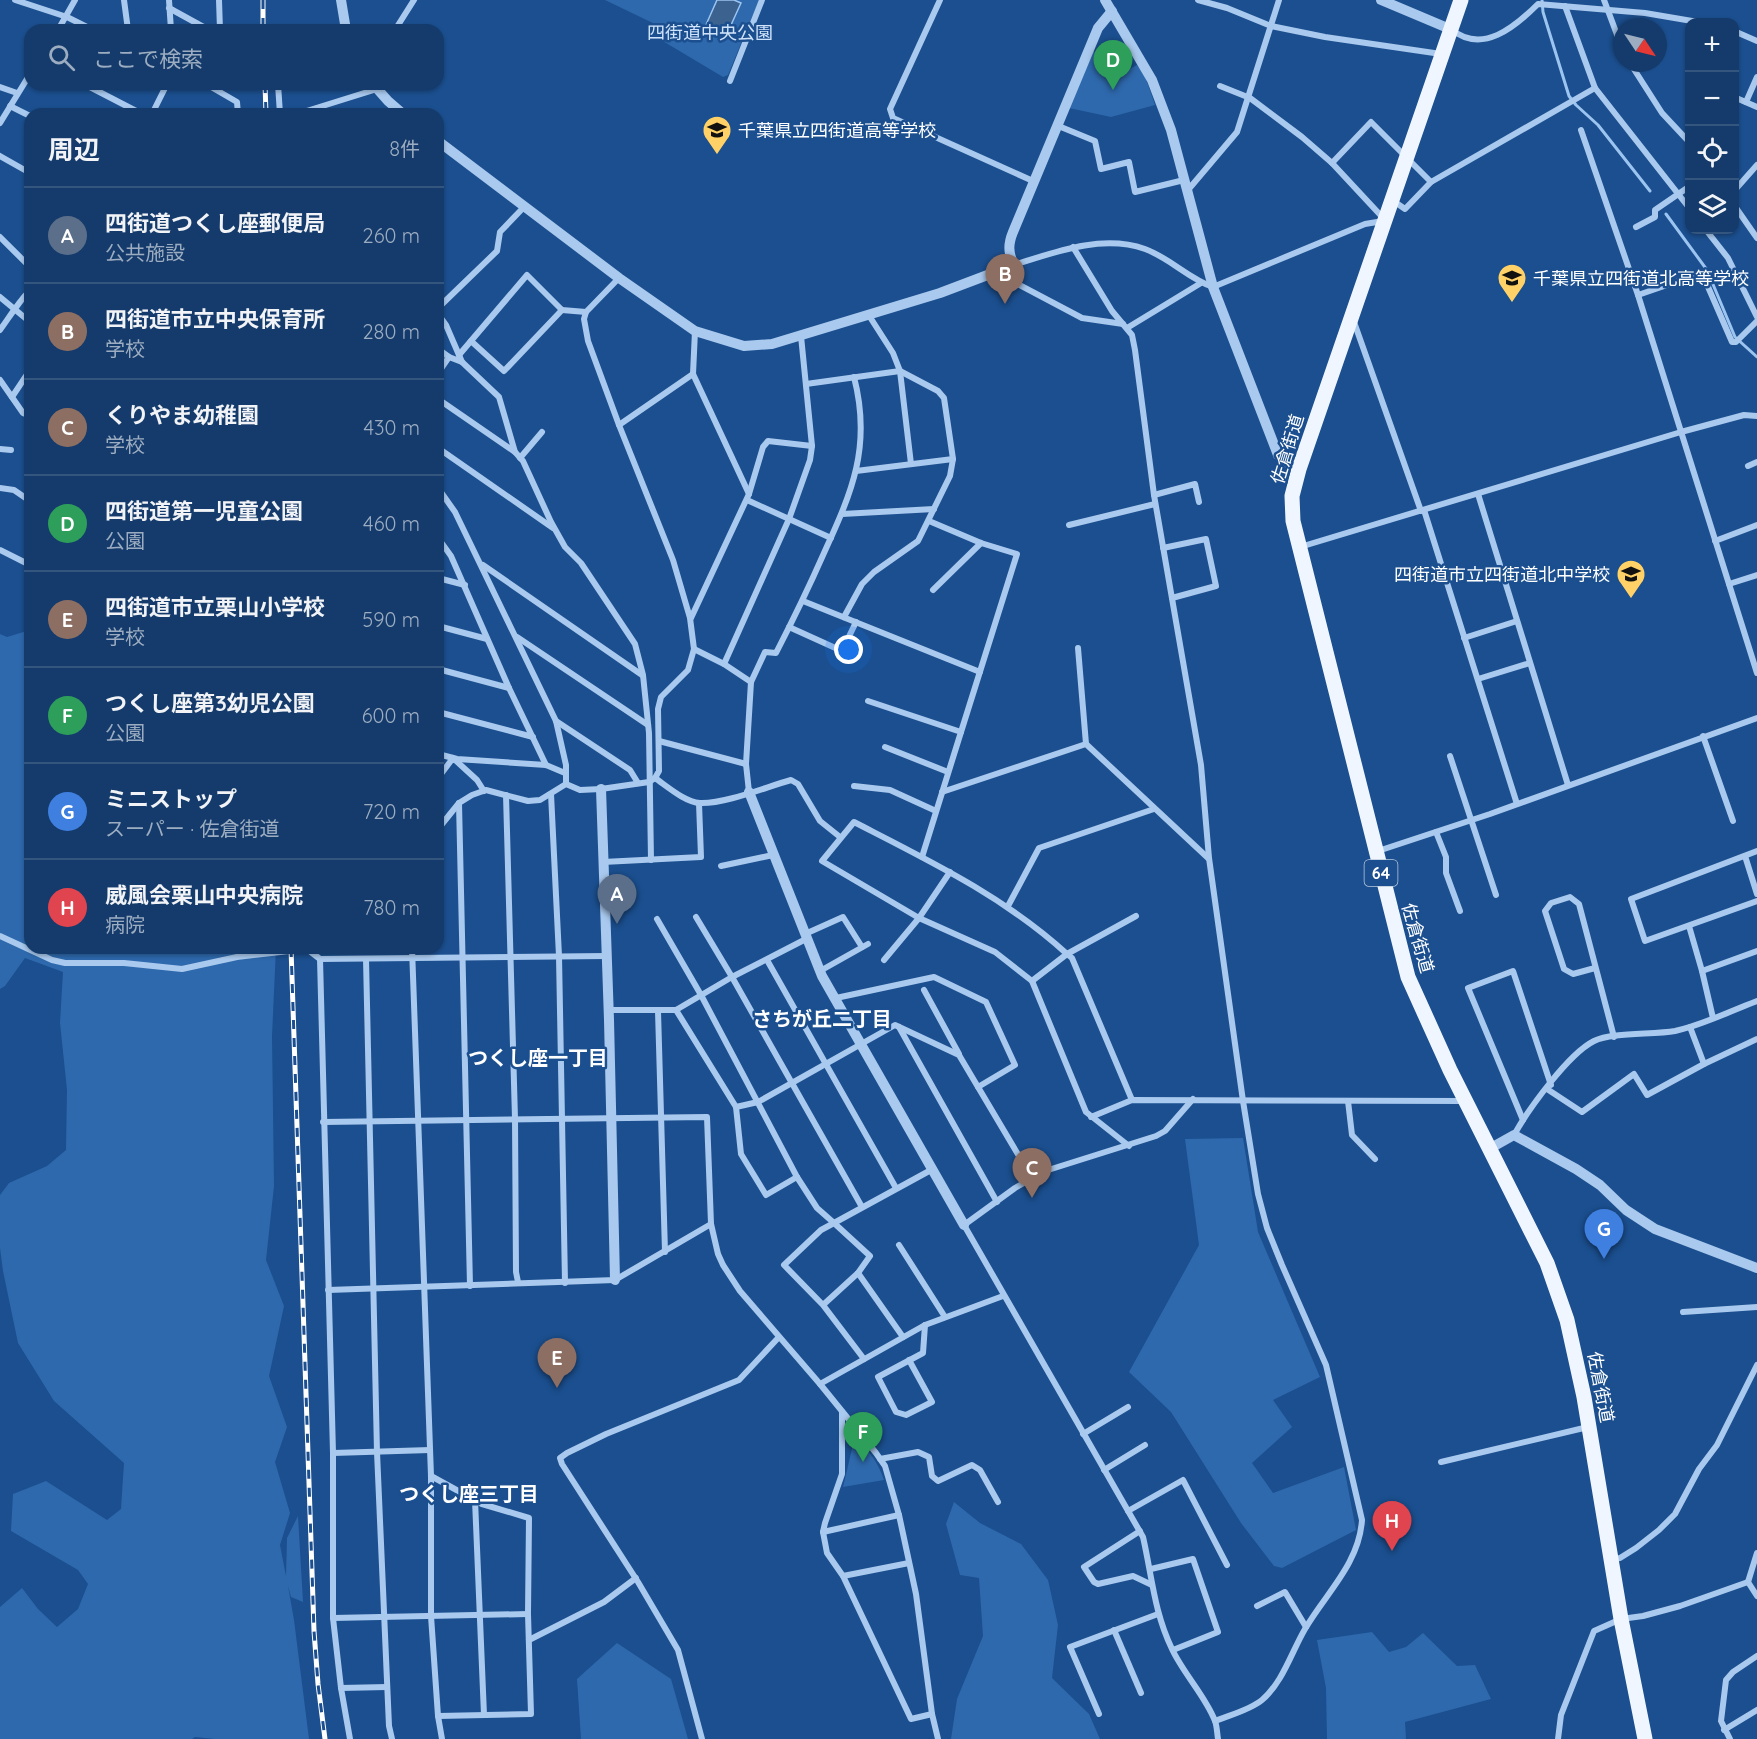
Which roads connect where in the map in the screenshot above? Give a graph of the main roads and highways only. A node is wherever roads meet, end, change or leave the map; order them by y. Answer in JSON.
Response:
{"nodes":[{"id":1,"x":1461,"y":0,"type":"edge"},
{"id":2,"x":1645,"y":1739,"type":"edge"}],
"edges":[{"from":1,"to":2,"type":"main road","name":"佐倉街道","number":"64"}]}
